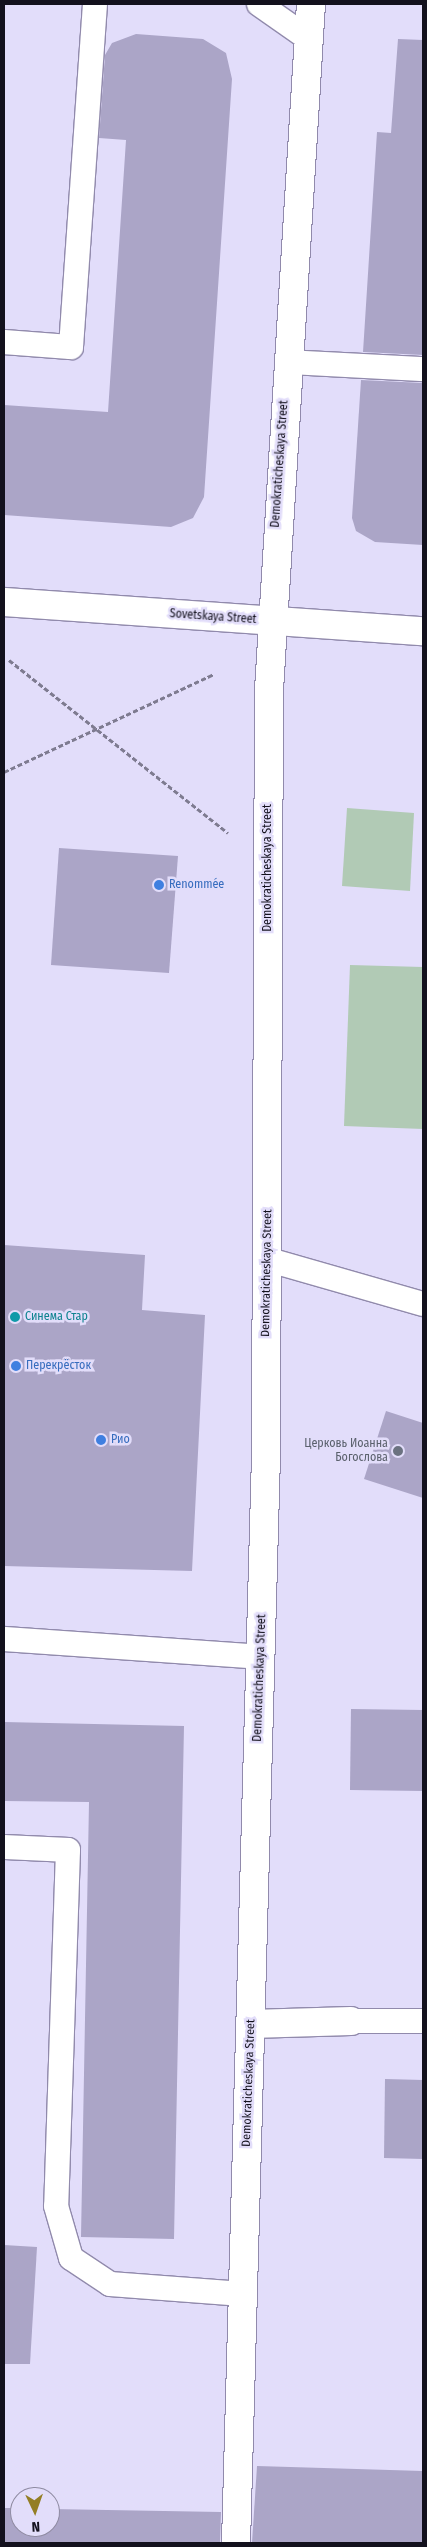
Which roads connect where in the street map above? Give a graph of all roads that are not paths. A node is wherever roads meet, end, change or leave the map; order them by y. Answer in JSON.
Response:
{"nodes":[{"id":1,"x":95,"y":4,"type":"edge"},
{"id":2,"x":259,"y":4,"type":"edge"},
{"id":3,"x":311,"y":4,"type":"edge"},
{"id":4,"x":309,"y":39,"type":"junction"},
{"id":5,"x":4,"y":342,"type":"edge"},
{"id":6,"x":288,"y":362,"type":"junction"},
{"id":7,"x":423,"y":369,"type":"edge"},
{"id":8,"x":4,"y":602,"type":"edge"},
{"id":9,"x":271,"y":621,"type":"junction"},
{"id":10,"x":423,"y":631,"type":"edge"},
{"id":11,"x":266,"y":1259,"type":"junction"},
{"id":12,"x":423,"y":1304,"type":"edge"},
{"id":13,"x":4,"y":1639,"type":"edge"},
{"id":14,"x":261,"y":1657,"type":"junction"},
{"id":15,"x":4,"y":1846,"type":"edge"},
{"id":16,"x":351,"y":2021,"type":"joint"},
{"id":17,"x":423,"y":2021,"type":"edge"},
{"id":18,"x":251,"y":2024,"type":"junction"},
{"id":19,"x":243,"y":2294,"type":"junction"},
{"id":20,"x":236,"y":2543,"type":"edge"}],
"edges":[{"from":1,"to":5,"type":"lane"},
{"from":2,"to":4,"type":"lane"},
{"from":3,"to":4,"type":"street","name":"Demokraticheskaya Street"},
{"from":4,"to":6,"type":"street","name":"Demokraticheskaya Street"},
{"from":6,"to":7,"type":"lane"},
{"from":6,"to":9,"type":"street","name":"Demokraticheskaya Street"},
{"from":8,"to":9,"type":"street","name":"Sovetskaya Street"},
{"from":9,"to":10,"type":"street","name":"Sovetskaya Street"},
{"from":9,"to":11,"type":"street","name":"Demokraticheskaya Street"},
{"from":11,"to":12,"type":"lane"},
{"from":11,"to":14,"type":"street","name":"Demokraticheskaya Street"},
{"from":13,"to":14,"type":"lane"},
{"from":14,"to":18,"type":"street","name":"Demokraticheskaya Street"},
{"from":15,"to":19,"type":"lane"},
{"from":16,"to":17,"type":"lane"},
{"from":16,"to":18,"type":"street"},
{"from":18,"to":19,"type":"street","name":"Demokraticheskaya Street"},
{"from":19,"to":20,"type":"street","name":"Demokraticheskaya Street"}]}
